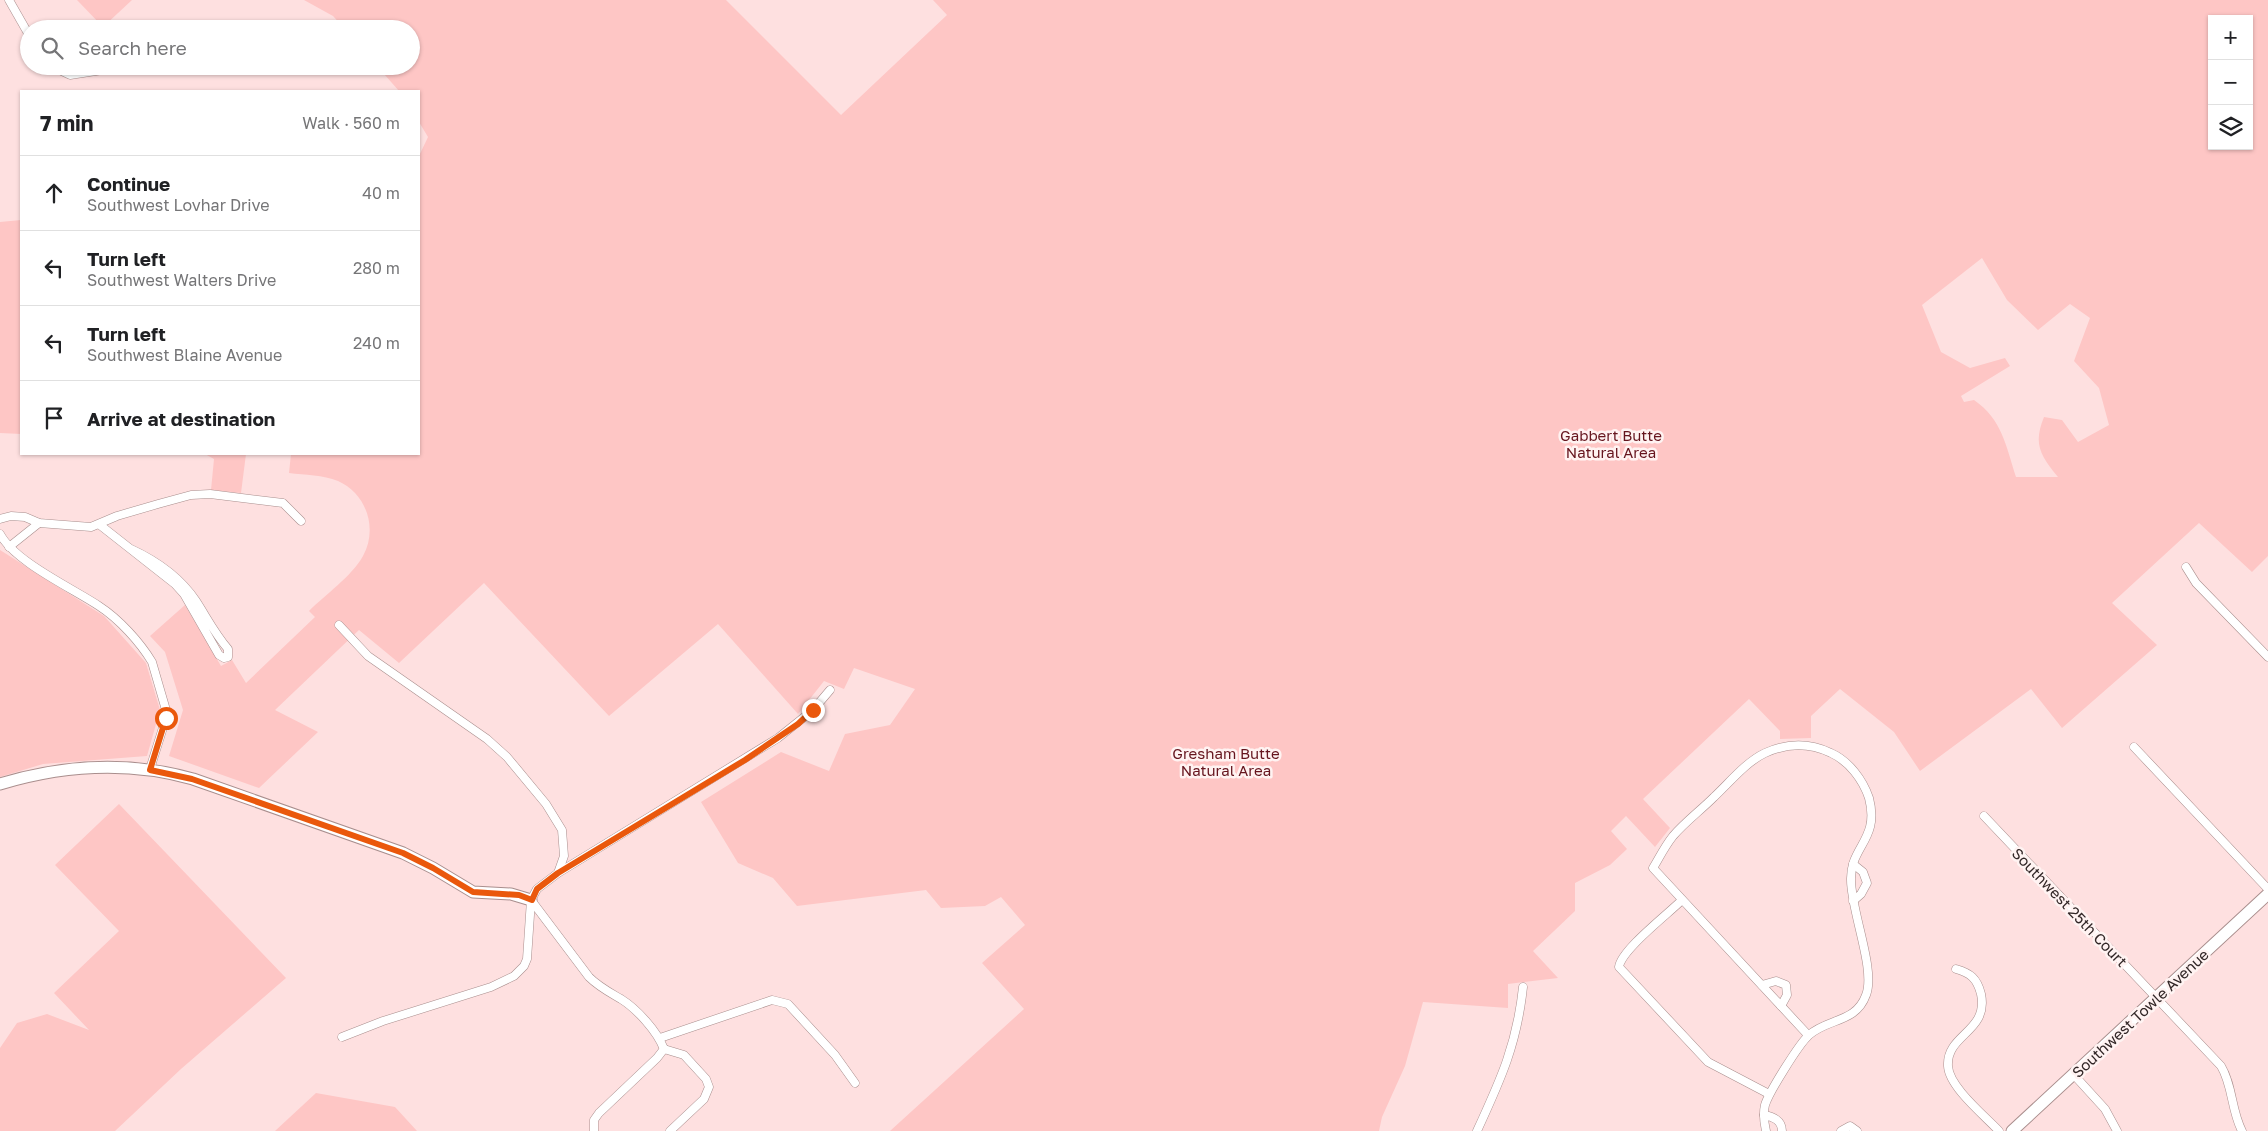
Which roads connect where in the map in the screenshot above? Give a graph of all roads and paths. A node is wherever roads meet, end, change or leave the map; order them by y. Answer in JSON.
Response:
{"nodes":[{"id":1,"x":9,"y":0,"type":"edge"},
{"id":2,"x":21,"y":20,"type":"edge"},
{"id":3,"x":0,"y":519,"type":"edge"},
{"id":4,"x":301,"y":521,"type":"dead end"},
{"id":5,"x":39,"y":523,"type":"junction"},
{"id":6,"x":100,"y":525,"type":"junction"},
{"id":7,"x":0,"y":534,"type":"edge"},
{"id":8,"x":9,"y":547,"type":"junction"},
{"id":9,"x":131,"y":549,"type":"junction"},
{"id":10,"x":2186,"y":567,"type":"dead end"},
{"id":11,"x":339,"y":625,"type":"dead end"},
{"id":12,"x":2268,"y":657,"type":"edge"},
{"id":13,"x":830,"y":690,"type":"dead end"},
{"id":14,"x":2134,"y":746,"type":"dead end"},
{"id":15,"x":150,"y":770,"type":"junction"},
{"id":16,"x":0,"y":784,"type":"edge"},
{"id":17,"x":1984,"y":816,"type":"dead end"},
{"id":18,"x":1853,"y":864,"type":"junction"},
{"id":19,"x":558,"y":873,"type":"junction"},
{"id":20,"x":2268,"y":889,"type":"edge"},
{"id":21,"x":2268,"y":894,"type":"edge"},
{"id":22,"x":532,"y":900,"type":"junction"},
{"id":23,"x":1682,"y":900,"type":"junction"},
{"id":24,"x":1853,"y":901,"type":"junction"},
{"id":25,"x":1956,"y":969,"type":"dead end"},
{"id":26,"x":1762,"y":985,"type":"junction"},
{"id":27,"x":1523,"y":987,"type":"dead end"},
{"id":28,"x":2157,"y":998,"type":"junction"},
{"id":29,"x":1781,"y":1006,"type":"junction"},
{"id":30,"x":1808,"y":1035,"type":"junction"},
{"id":31,"x":342,"y":1037,"type":"dead end"},
{"id":32,"x":660,"y":1038,"type":"junction"},
{"id":33,"x":664,"y":1049,"type":"junction"},
{"id":34,"x":2074,"y":1075,"type":"junction"},
{"id":35,"x":855,"y":1083,"type":"dead end"},
{"id":36,"x":1770,"y":1094,"type":"junction"},
{"id":37,"x":1764,"y":1114,"type":"junction"},
{"id":38,"x":594,"y":1131,"type":"edge"},
{"id":39,"x":670,"y":1131,"type":"edge"},
{"id":40,"x":1478,"y":1131,"type":"edge"},
{"id":41,"x":1766,"y":1131,"type":"edge"},
{"id":42,"x":1782,"y":1131,"type":"edge"},
{"id":43,"x":1841,"y":1131,"type":"edge"},
{"id":44,"x":1857,"y":1131,"type":"edge"},
{"id":45,"x":1999,"y":1131,"type":"edge"},
{"id":46,"x":2012,"y":1131,"type":"edge"},
{"id":47,"x":2117,"y":1131,"type":"edge"},
{"id":48,"x":2242,"y":1131,"type":"edge"}],
"edges":[{"from":1,"to":2,"type":"street"},
{"from":3,"to":5,"type":"street"},
{"from":4,"to":6,"type":"street"},
{"from":5,"to":6,"type":"street"},
{"from":5,"to":8,"type":"street"},
{"from":6,"to":9,"type":"street"},
{"from":7,"to":8,"type":"street"},
{"from":8,"to":15,"type":"street"},
{"from":9,"to":9,"type":"street"},
{"from":10,"to":12,"type":"street"},
{"from":11,"to":19,"type":"street"},
{"from":13,"to":19,"type":"street"},
{"from":14,"to":20,"type":"street"},
{"from":15,"to":16,"type":"street"},
{"from":15,"to":22,"type":"street"},
{"from":17,"to":28,"type":"street","name":"Southwest 25th Court"},
{"from":18,"to":23,"type":"street"},
{"from":18,"to":24,"type":"street"},
{"from":18,"to":24,"type":"street"},
{"from":19,"to":22,"type":"street"},
{"from":21,"to":28,"type":"street","name":"Southwest Towle Avenue"},
{"from":22,"to":31,"type":"street"},
{"from":22,"to":32,"type":"street"},
{"from":23,"to":26,"type":"street"},
{"from":23,"to":36,"type":"street"},
{"from":24,"to":30,"type":"street"},
{"from":25,"to":45,"type":"street"},
{"from":26,"to":29,"type":"street"},
{"from":26,"to":29,"type":"street"},
{"from":27,"to":40,"type":"street"},
{"from":28,"to":34,"type":"street","name":"Southwest Towle Avenue"},
{"from":28,"to":48,"type":"street","name":"Southwest 25th Court"},
{"from":29,"to":30,"type":"street"},
{"from":30,"to":36,"type":"street"},
{"from":32,"to":33,"type":"street"},
{"from":32,"to":35,"type":"street"},
{"from":33,"to":38,"type":"street"},
{"from":33,"to":39,"type":"street"},
{"from":34,"to":46,"type":"street","name":"Southwest Towle Avenue"},
{"from":34,"to":47,"type":"street"},
{"from":36,"to":37,"type":"street"},
{"from":37,"to":41,"type":"street"},
{"from":37,"to":42,"type":"street"},
{"from":43,"to":44,"type":"street"}]}
